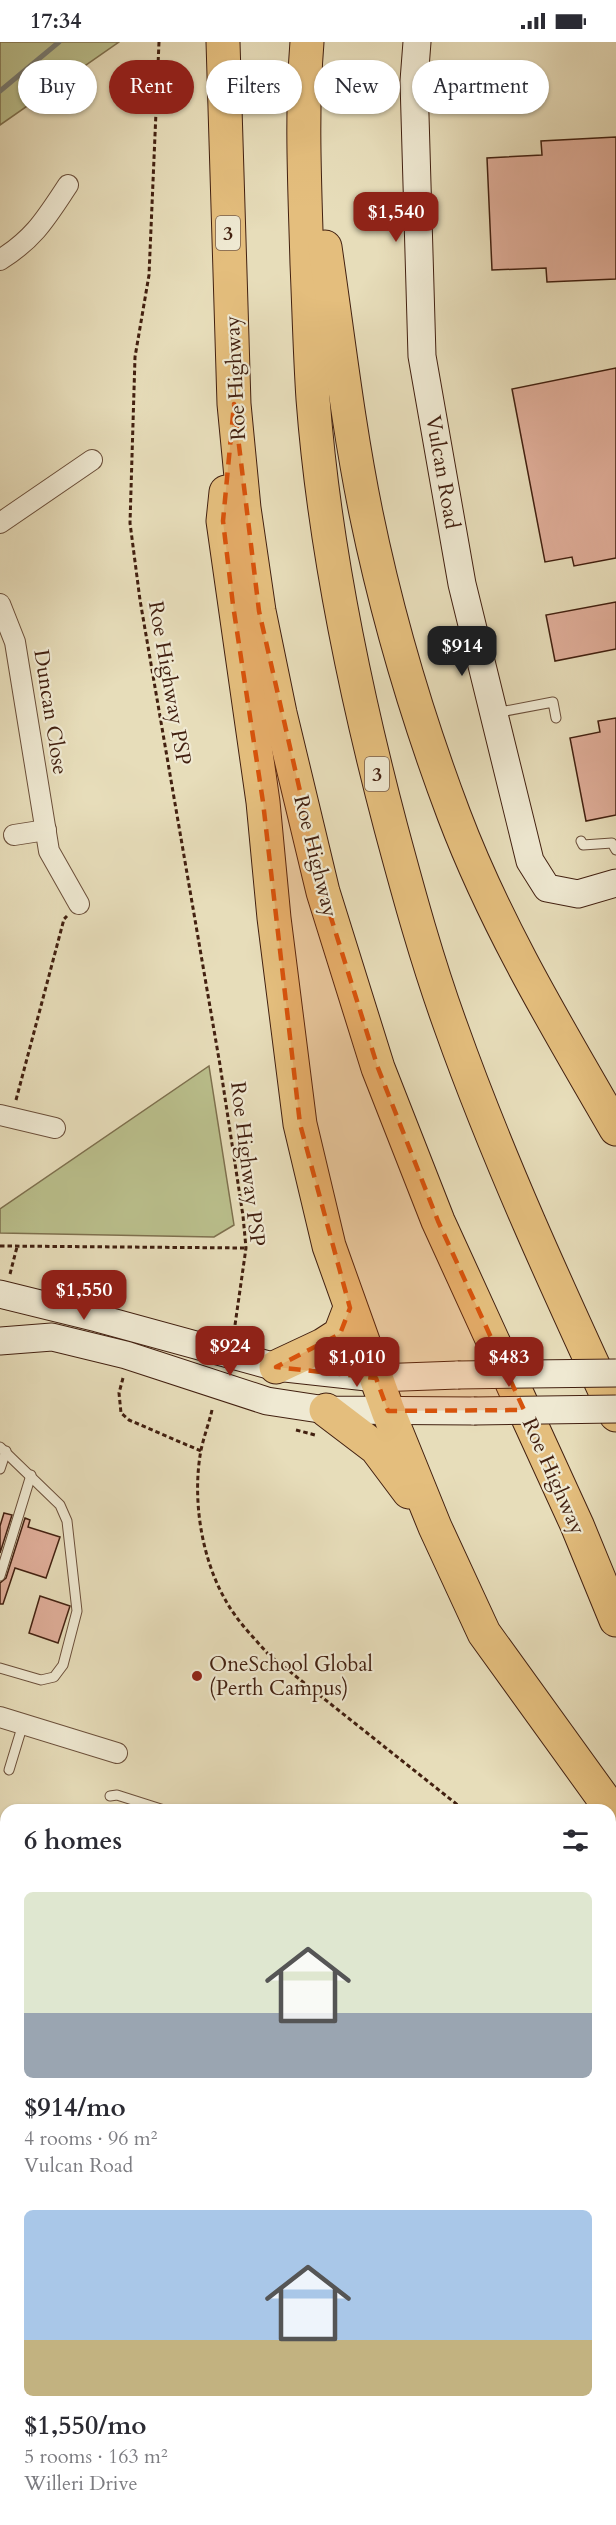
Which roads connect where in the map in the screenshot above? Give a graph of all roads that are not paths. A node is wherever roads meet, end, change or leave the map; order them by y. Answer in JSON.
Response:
{"nodes":[{"id":1,"x":223,"y":42,"type":"edge"},
{"id":2,"x":307,"y":42,"type":"edge"},
{"id":3,"x":417,"y":42,"type":"edge"},
{"id":4,"x":303,"y":94,"type":"junction"},
{"id":5,"x":68,"y":185,"type":"dead end"},
{"id":6,"x":0,"y":260,"type":"edge"},
{"id":7,"x":234,"y":404,"type":"junction"},
{"id":8,"x":92,"y":460,"type":"dead end"},
{"id":9,"x":0,"y":523,"type":"edge"},
{"id":10,"x":0,"y":604,"type":"edge"},
{"id":11,"x":494,"y":714,"type":"junction"},
{"id":12,"x":556,"y":718,"type":"dead end"},
{"id":13,"x":46,"y":830,"type":"junction"},
{"id":14,"x":15,"y":835,"type":"dead end"},
{"id":15,"x":581,"y":841,"type":"dead end"},
{"id":16,"x":616,"y":850,"type":"edge"},
{"id":17,"x":616,"y":883,"type":"edge"},
{"id":18,"x":79,"y":904,"type":"road end"},
{"id":19,"x":6,"y":1117,"type":"edge"},
{"id":20,"x":55,"y":1128,"type":"dead end"},
{"id":21,"x":616,"y":1129,"type":"edge"},
{"id":22,"x":0,"y":1294,"type":"edge"},
{"id":23,"x":350,"y":1308,"type":"junction"},
{"id":24,"x":0,"y":1341,"type":"edge"},
{"id":25,"x":276,"y":1366,"type":"junction"},
{"id":26,"x":616,"y":1373,"type":"edge"},
{"id":27,"x":376,"y":1378,"type":"junction"},
{"id":28,"x":616,"y":1409,"type":"edge"},
{"id":29,"x":326,"y":1410,"type":"junction"},
{"id":30,"x":388,"y":1411,"type":"junction"},
{"id":31,"x":616,"y":1415,"type":"edge"},
{"id":32,"x":3,"y":1449,"type":"edge"},
{"id":33,"x":0,"y":1469,"type":"edge"},
{"id":34,"x":31,"y":1475,"type":"junction"},
{"id":35,"x":435,"y":1527,"type":"junction"},
{"id":36,"x":0,"y":1576,"type":"edge"},
{"id":37,"x":616,"y":1620,"type":"edge"},
{"id":38,"x":0,"y":1668,"type":"edge"},
{"id":39,"x":0,"y":1717,"type":"edge"},
{"id":40,"x":23,"y":1724,"type":"junction"},
{"id":41,"x":117,"y":1753,"type":"dead end"},
{"id":42,"x":9,"y":1770,"type":"dead end"},
{"id":43,"x":110,"y":1796,"type":"dead end"},
{"id":44,"x":145,"y":1804,"type":"edge"},
{"id":45,"x":607,"y":1804,"type":"edge"}],
"edges":[{"from":1,"to":7,"type":"highway","name":"Roe Highway","number":"3"},
{"from":2,"to":4,"type":"highway","number":"3"},
{"from":3,"to":11,"type":"main road","name":"Vulcan Road"},
{"from":4,"to":21,"type":"highway"},
{"from":4,"to":31,"type":"highway","number":"3"},
{"from":5,"to":6,"type":"street"},
{"from":7,"to":23,"type":"highway"},
{"from":7,"to":37,"type":"highway","name":"Roe Highway","number":"3"},
{"from":8,"to":9,"type":"street"},
{"from":10,"to":13,"type":"street","name":"Duncan Close"},
{"from":11,"to":12,"type":"lane"},
{"from":11,"to":17,"type":"main road","name":"Vulcan Road"},
{"from":13,"to":14,"type":"street"},
{"from":13,"to":18,"type":"street","name":"Duncan Close"},
{"from":15,"to":16,"type":"lane"},
{"from":19,"to":20,"type":"street"},
{"from":22,"to":25,"type":"main road"},
{"from":23,"to":25,"type":"highway"},
{"from":23,"to":27,"type":"highway"},
{"from":24,"to":29,"type":"main road"},
{"from":25,"to":27,"type":"main road"},
{"from":26,"to":27,"type":"main road","bridge":true},
{"from":27,"to":30,"type":"highway"},
{"from":28,"to":30,"type":"main road","bridge":true},
{"from":29,"to":30,"type":"main road"},
{"from":29,"to":35,"type":"highway"},
{"from":30,"to":35,"type":"highway"},
{"from":32,"to":33,"type":"lane"},
{"from":32,"to":34,"type":"lane"},
{"from":34,"to":36,"type":"lane"},
{"from":34,"to":38,"type":"lane"},
{"from":35,"to":45,"type":"highway"},
{"from":39,"to":40,"type":"street"},
{"from":40,"to":41,"type":"street"},
{"from":40,"to":42,"type":"lane"},
{"from":43,"to":44,"type":"lane"}]}
